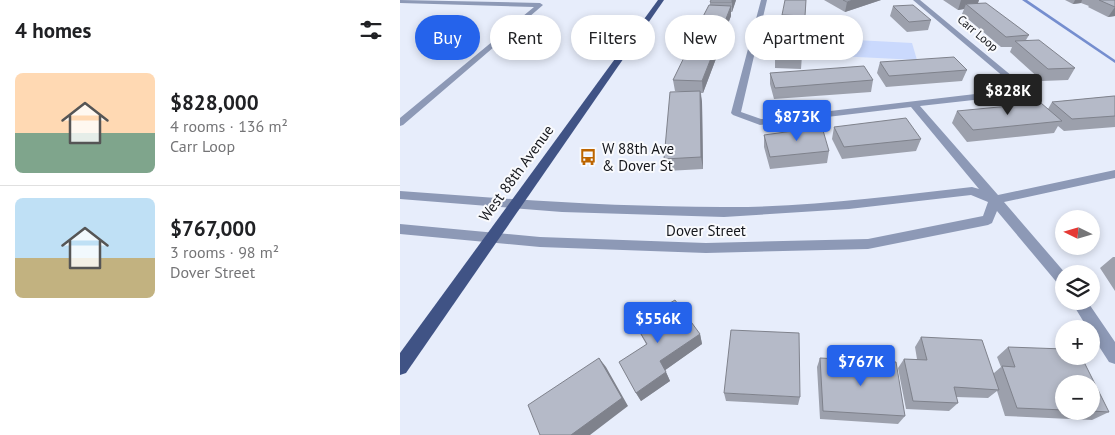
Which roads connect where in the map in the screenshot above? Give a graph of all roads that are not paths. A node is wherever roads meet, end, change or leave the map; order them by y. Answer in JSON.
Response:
{"nodes":[{"id":1,"x":400,"y":0,"type":"edge"},
{"id":2,"x":661,"y":0,"type":"edge"},
{"id":3,"x":764,"y":0,"type":"edge"},
{"id":4,"x":916,"y":0,"type":"edge"},
{"id":5,"x":912,"y":103,"type":"junction"},
{"id":6,"x":400,"y":123,"type":"edge"},
{"id":7,"x":1115,"y":174,"type":"edge"},
{"id":8,"x":400,"y":195,"type":"edge"},
{"id":9,"x":998,"y":204,"type":"junction"},
{"id":10,"x":514,"y":205,"type":"junction"},
{"id":11,"x":400,"y":229,"type":"edge"},
{"id":12,"x":490,"y":238,"type":"junction"},
{"id":13,"x":1055,"y":270,"type":"edge"},
{"id":14,"x":1084,"y":310,"type":"edge"},
{"id":15,"x":1115,"y":356,"type":"edge"},
{"id":16,"x":400,"y":368,"type":"edge"}],
"edges":[{"from":1,"to":6,"type":"street"},
{"from":2,"to":10,"type":"main road","name":"West 88th Avenue"},
{"from":3,"to":5,"type":"street","name":"Carr Loop"},
{"from":4,"to":5,"type":"street","name":"Carr Loop"},
{"from":5,"to":9,"type":"street"},
{"from":7,"to":9,"type":"street"},
{"from":8,"to":10,"type":"street","name":"Dover Street"},
{"from":9,"to":10,"type":"street","name":"Dover Street"},
{"from":9,"to":12,"type":"street","name":"Dover Street"},
{"from":9,"to":13,"type":"street"},
{"from":10,"to":12,"type":"main road","name":"West 88th Avenue"},
{"from":11,"to":12,"type":"street","name":"Dover Street"},
{"from":12,"to":16,"type":"main road","name":"West 88th Avenue"},
{"from":14,"to":15,"type":"street"}]}
